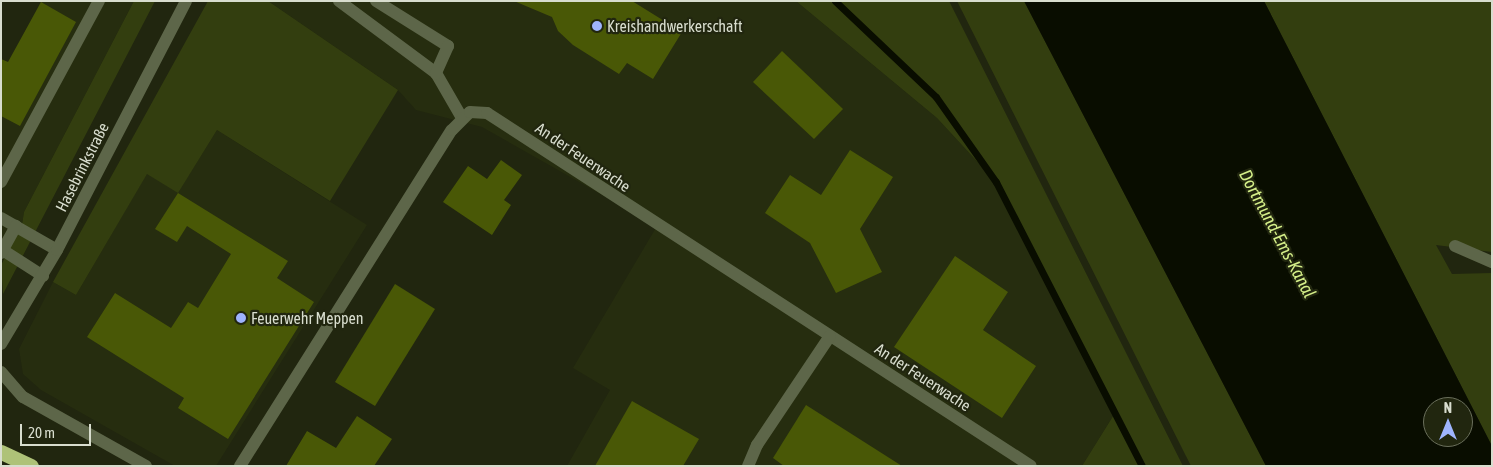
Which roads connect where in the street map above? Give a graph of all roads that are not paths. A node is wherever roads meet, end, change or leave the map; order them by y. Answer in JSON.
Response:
{"nodes":[{"id":1,"x":99,"y":1,"type":"edge"},
{"id":2,"x":186,"y":1,"type":"edge"},
{"id":3,"x":339,"y":1,"type":"edge"},
{"id":4,"x":376,"y":1,"type":"edge"},
{"id":5,"x":436,"y":73,"type":"junction"},
{"id":6,"x":462,"y":118,"type":"junction"},
{"id":7,"x":1,"y":182,"type":"edge"},
{"id":8,"x":1,"y":218,"type":"edge"},
{"id":9,"x":16,"y":226,"type":"junction"},
{"id":10,"x":1455,"y":246,"type":"dead end"},
{"id":11,"x":57,"y":250,"type":"junction"},
{"id":12,"x":2,"y":251,"type":"edge"},
{"id":13,"x":1492,"y":262,"type":"edge"},
{"id":14,"x":43,"y":276,"type":"junction"},
{"id":15,"x":830,"y":336,"type":"junction"},
{"id":16,"x":1,"y":344,"type":"edge"},
{"id":17,"x":1,"y":372,"type":"edge"},
{"id":18,"x":1,"y":452,"type":"edge"},
{"id":19,"x":1011,"y":460,"type":"edge"},
{"id":20,"x":31,"y":466,"type":"edge"},
{"id":21,"x":146,"y":466,"type":"edge"},
{"id":22,"x":240,"y":466,"type":"edge"},
{"id":23,"x":748,"y":466,"type":"edge"},
{"id":24,"x":1032,"y":466,"type":"edge"}],
"edges":[{"from":1,"to":7,"type":"street"},
{"from":2,"to":11,"type":"street","name":"Hasebrinkstraße"},
{"from":3,"to":5,"type":"street"},
{"from":4,"to":5,"type":"street"},
{"from":5,"to":6,"type":"street"},
{"from":6,"to":15,"type":"street","name":"An der Feuerwache"},
{"from":6,"to":22,"type":"street"},
{"from":8,"to":9,"type":"street"},
{"from":9,"to":11,"type":"street"},
{"from":9,"to":12,"type":"street"},
{"from":10,"to":13,"type":"street"},
{"from":11,"to":14,"type":"street","name":"Hasebrinkstraße"},
{"from":12,"to":14,"type":"street"},
{"from":14,"to":16,"type":"street","name":"Hasebrinkstraße"},
{"from":15,"to":19,"type":"street","name":"An der Feuerwache"},
{"from":15,"to":23,"type":"street"},
{"from":17,"to":21,"type":"street"},
{"from":18,"to":20,"type":"highway"},
{"from":19,"to":24,"type":"street","name":"An der Feuerwache"}]}
